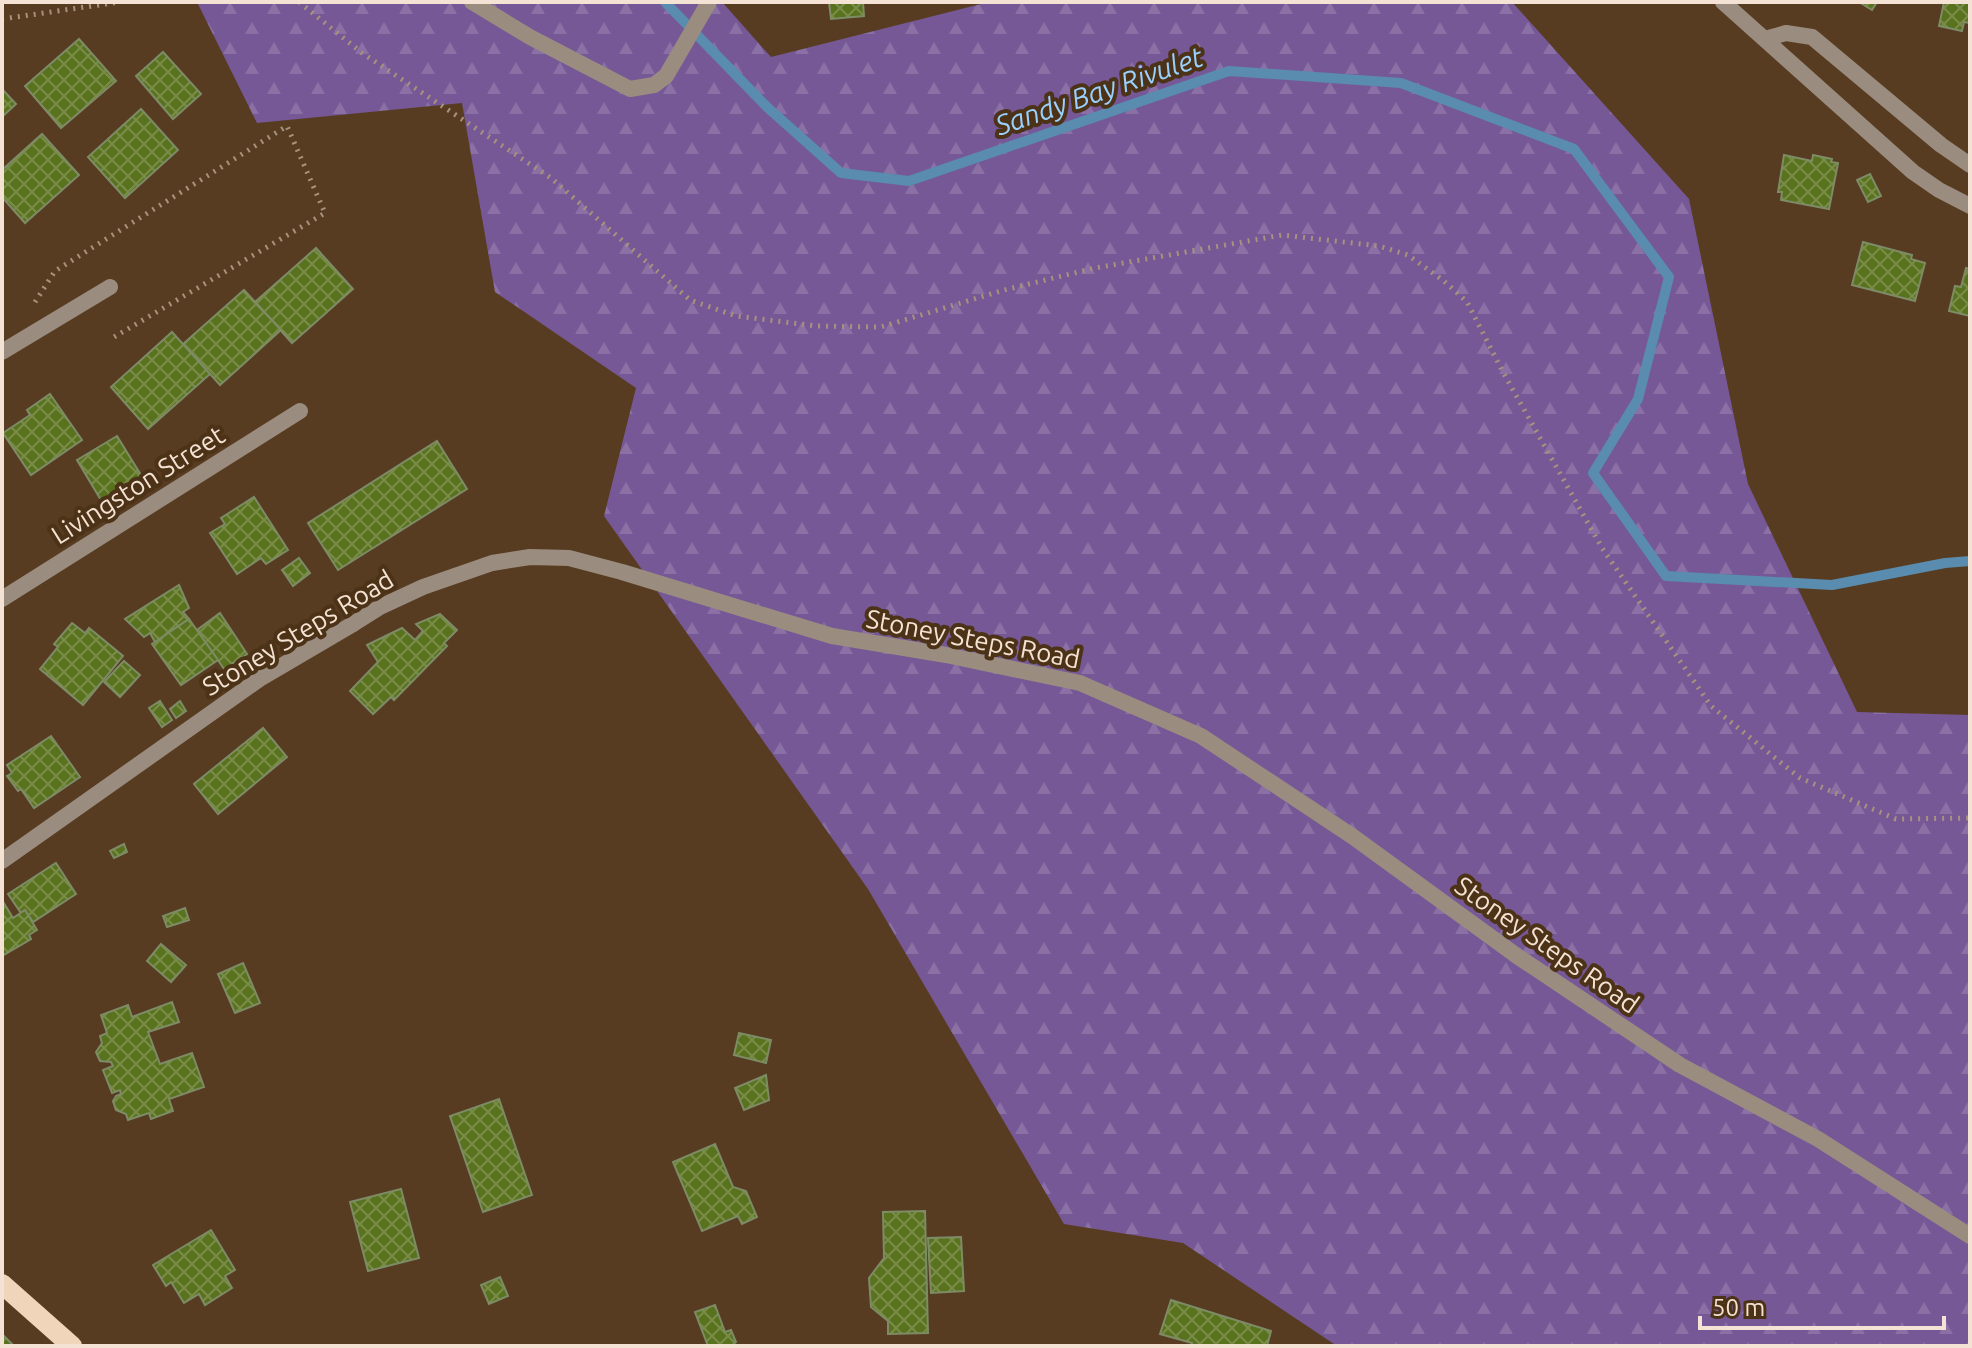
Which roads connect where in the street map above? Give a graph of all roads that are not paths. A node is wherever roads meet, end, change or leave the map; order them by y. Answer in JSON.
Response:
{"nodes":[{"id":1,"x":472,"y":2,"type":"edge"},
{"id":2,"x":709,"y":2,"type":"edge"},
{"id":3,"x":1723,"y":2,"type":"edge"},
{"id":4,"x":1765,"y":39,"type":"junction"},
{"id":5,"x":1970,"y":165,"type":"edge"},
{"id":6,"x":1970,"y":206,"type":"edge"},
{"id":7,"x":110,"y":287,"type":"dead end"},
{"id":8,"x":2,"y":352,"type":"edge"},
{"id":9,"x":300,"y":411,"type":"dead end"},
{"id":10,"x":2,"y":599,"type":"edge"},
{"id":11,"x":2,"y":861,"type":"edge"},
{"id":12,"x":1970,"y":1236,"type":"edge"},
{"id":13,"x":2,"y":1284,"type":"edge"},
{"id":14,"x":72,"y":1346,"type":"edge"}],
"edges":[{"from":1,"to":2,"type":"street"},
{"from":3,"to":4,"type":"street"},
{"from":4,"to":5,"type":"street"},
{"from":4,"to":6,"type":"street"},
{"from":7,"to":8,"type":"street"},
{"from":9,"to":10,"type":"street","name":"Livingston Street"},
{"from":11,"to":12,"type":"street","name":"Stoney Steps Road"},
{"from":13,"to":14,"type":"main road"}]}
